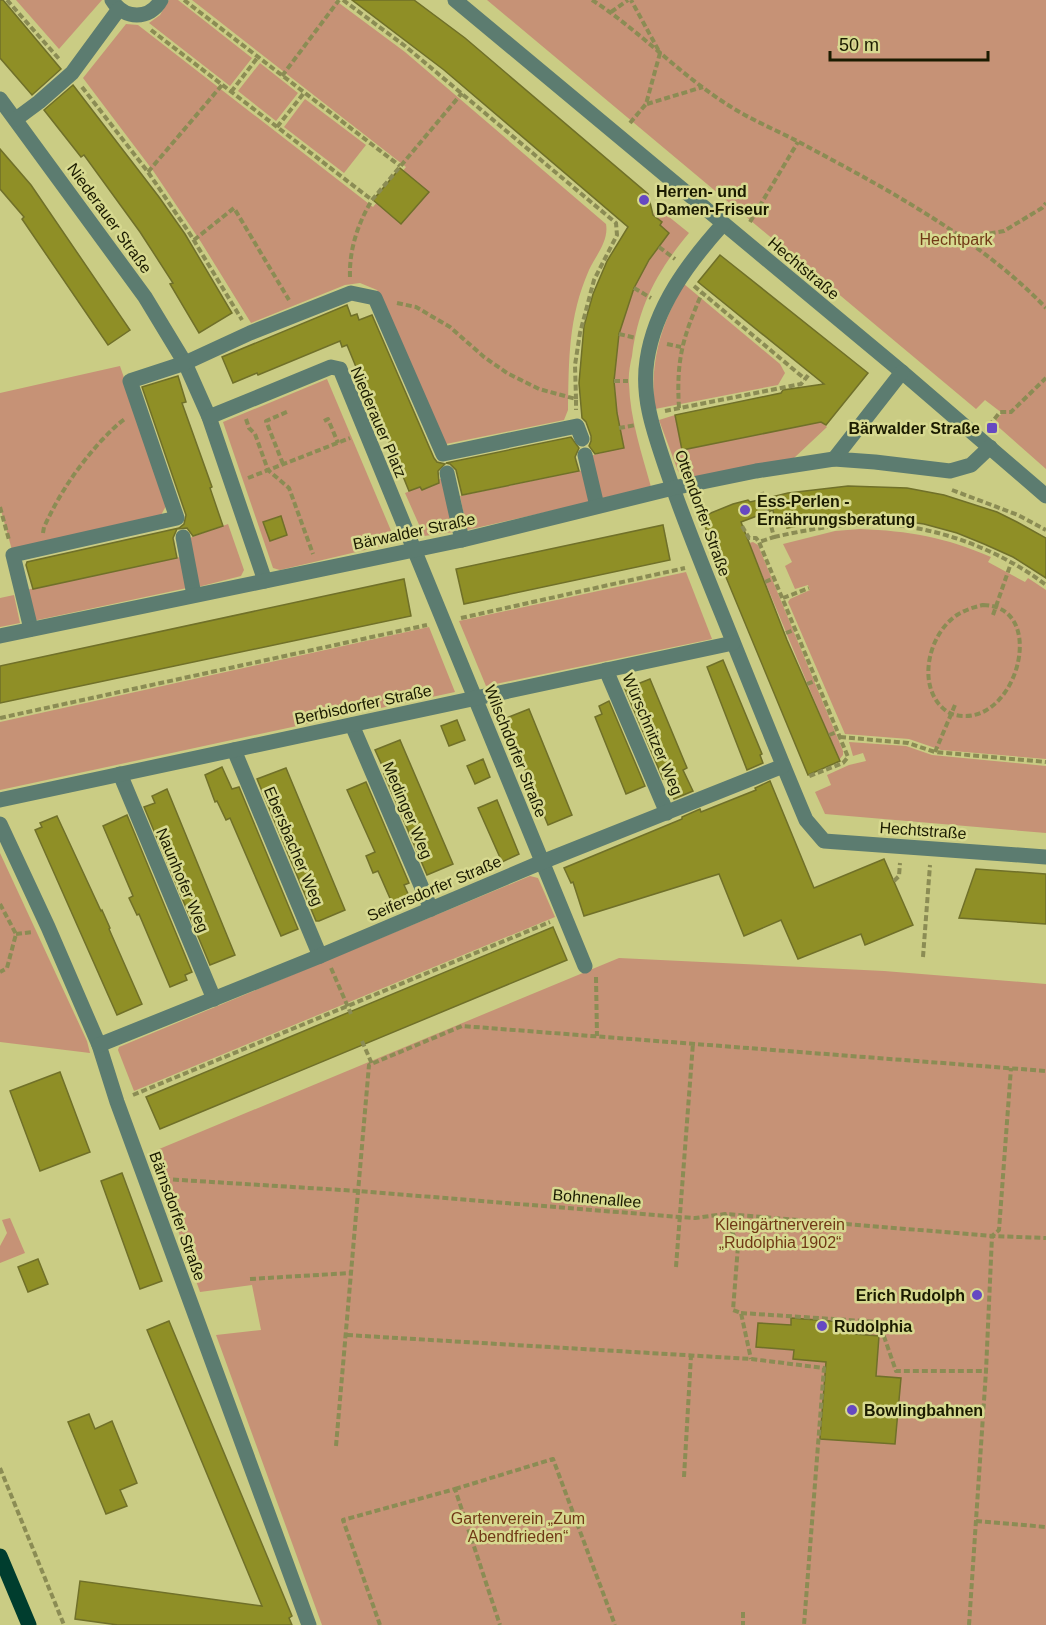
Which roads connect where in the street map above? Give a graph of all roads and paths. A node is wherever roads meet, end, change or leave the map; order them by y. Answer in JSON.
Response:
{"nodes":[{"id":1,"x":7,"y":0,"type":"edge"},
{"id":2,"x":161,"y":0,"type":"edge"},
{"id":3,"x":184,"y":0,"type":"edge"},
{"id":4,"x":341,"y":0,"type":"edge"},
{"id":5,"x":455,"y":0,"type":"edge"},
{"id":6,"x":592,"y":0,"type":"edge"},
{"id":7,"x":630,"y":0,"type":"edge"},
{"id":8,"x":121,"y":8,"type":"edge"},
{"id":9,"x":611,"y":12,"type":"junction"},
{"id":10,"x":660,"y":54,"type":"junction"},
{"id":11,"x":258,"y":57,"type":"junction"},
{"id":12,"x":72,"y":73,"type":"junction"},
{"id":13,"x":282,"y":76,"type":"junction"},
{"id":14,"x":222,"y":85,"type":"junction"},
{"id":15,"x":703,"y":87,"type":"junction"},
{"id":16,"x":231,"y":92,"type":"junction"},
{"id":17,"x":304,"y":93,"type":"junction"},
{"id":18,"x":462,"y":93,"type":"junction"},
{"id":19,"x":0,"y":99,"type":"edge"},
{"id":20,"x":646,"y":104,"type":"junction"},
{"id":21,"x":16,"y":119,"type":"junction"},
{"id":22,"x":630,"y":123,"type":"dead end"},
{"id":23,"x":277,"y":127,"type":"junction"},
{"id":24,"x":798,"y":142,"type":"junction"},
{"id":25,"x":400,"y":166,"type":"junction"},
{"id":26,"x":148,"y":172,"type":"junction"},
{"id":27,"x":372,"y":200,"type":"junction"},
{"id":28,"x":1046,"y":203,"type":"edge"},
{"id":29,"x":750,"y":222,"type":"dead end"},
{"id":30,"x":723,"y":224,"type":"junction"},
{"id":31,"x":962,"y":238,"type":"junction"},
{"id":32,"x":194,"y":240,"type":"junction"},
{"id":33,"x":682,"y":276,"type":"junction"},
{"id":34,"x":351,"y":293,"type":"junction"},
{"id":35,"x":702,"y":293,"type":"junction"},
{"id":36,"x":375,"y":298,"type":"junction"},
{"id":37,"x":721,"y":300,"type":"dead end"},
{"id":38,"x":717,"y":305,"type":"junction"},
{"id":39,"x":1046,"y":308,"type":"edge"},
{"id":40,"x":297,"y":314,"type":"junction"},
{"id":41,"x":759,"y":331,"type":"dead end"},
{"id":42,"x":250,"y":333,"type":"junction"},
{"id":43,"x":755,"y":337,"type":"junction"},
{"id":44,"x":796,"y":362,"type":"dead end"},
{"id":45,"x":184,"y":363,"type":"junction"},
{"id":46,"x":792,"y":367,"type":"junction"},
{"id":47,"x":902,"y":372,"type":"junction"},
{"id":48,"x":810,"y":373,"type":"dead end"},
{"id":49,"x":1046,"y":378,"type":"edge"},
{"id":50,"x":806,"y":379,"type":"junction"},
{"id":51,"x":576,"y":399,"type":"junction"},
{"id":52,"x":240,"y":404,"type":"junction"},
{"id":53,"x":679,"y":408,"type":"junction"},
{"id":54,"x":141,"y":411,"type":"junction"},
{"id":55,"x":289,"y":411,"type":"dead end"},
{"id":56,"x":650,"y":415,"type":"junction"},
{"id":57,"x":209,"y":417,"type":"junction"},
{"id":58,"x":324,"y":421,"type":"dead end"},
{"id":59,"x":989,"y":426,"type":"dead end"},
{"id":60,"x":364,"y":432,"type":"junction"},
{"id":61,"x":581,"y":440,"type":"junction"},
{"id":62,"x":338,"y":443,"type":"junction"},
{"id":63,"x":990,"y":447,"type":"junction"},
{"id":64,"x":834,"y":459,"type":"junction"},
{"id":65,"x":444,"y":462,"type":"junction"},
{"id":66,"x":283,"y":464,"type":"junction"},
{"id":67,"x":268,"y":470,"type":"junction"},
{"id":68,"x":233,"y":484,"type":"junction"},
{"id":69,"x":673,"y":488,"type":"junction"},
{"id":70,"x":949,"y":489,"type":"dead end"},
{"id":71,"x":762,"y":492,"type":"dead end"},
{"id":72,"x":1046,"y":496,"type":"edge"},
{"id":73,"x":597,"y":506,"type":"junction"},
{"id":74,"x":0,"y":507,"type":"edge"},
{"id":75,"x":742,"y":526,"type":"dead end"},
{"id":76,"x":180,"y":528,"type":"junction"},
{"id":77,"x":1046,"y":530,"type":"edge"},
{"id":78,"x":774,"y":537,"type":"junction"},
{"id":79,"x":462,"y":540,"type":"junction"},
{"id":80,"x":759,"y":542,"type":"junction"},
{"id":81,"x":43,"y":548,"type":"junction"},
{"id":82,"x":414,"y":550,"type":"junction"},
{"id":83,"x":13,"y":555,"type":"junction"},
{"id":84,"x":1011,"y":563,"type":"junction"},
{"id":85,"x":701,"y":564,"type":"junction"},
{"id":86,"x":319,"y":570,"type":"junction"},
{"id":87,"x":774,"y":578,"type":"junction"},
{"id":88,"x":265,"y":581,"type":"junction"},
{"id":89,"x":765,"y":582,"type":"dead end"},
{"id":90,"x":1046,"y":585,"type":"edge"},
{"id":91,"x":809,"y":588,"type":"dead end"},
{"id":92,"x":194,"y":596,"type":"junction"},
{"id":93,"x":783,"y":598,"type":"junction"},
{"id":94,"x":996,"y":606,"type":"junction"},
{"id":95,"x":993,"y":615,"type":"dead end"},
{"id":96,"x":443,"y":622,"type":"junction"},
{"id":97,"x":31,"y":629,"type":"junction"},
{"id":98,"x":796,"y":629,"type":"junction"},
{"id":99,"x":786,"y":633,"type":"dead end"},
{"id":100,"x":0,"y":636,"type":"edge"},
{"id":101,"x":733,"y":643,"type":"junction"},
{"id":102,"x":606,"y":670,"type":"junction"},
{"id":103,"x":817,"y":680,"type":"junction"},
{"id":104,"x":807,"y":684,"type":"dead end"},
{"id":105,"x":474,"y":698,"type":"junction"},
{"id":106,"x":955,"y":705,"type":"dead end"},
{"id":107,"x":951,"y":714,"type":"junction"},
{"id":108,"x":0,"y":718,"type":"edge"},
{"id":109,"x":352,"y":724,"type":"junction"},
{"id":110,"x":837,"y":732,"type":"junction"},
{"id":111,"x":829,"y":735,"type":"dead end"},
{"id":112,"x":840,"y":737,"type":"junction"},
{"id":113,"x":234,"y":750,"type":"junction"},
{"id":114,"x":935,"y":752,"type":"junction"},
{"id":115,"x":1046,"y":762,"type":"edge"},
{"id":116,"x":783,"y":766,"type":"junction"},
{"id":117,"x":120,"y":774,"type":"junction"},
{"id":118,"x":791,"y":784,"type":"junction"},
{"id":119,"x":0,"y":800,"type":"edge"},
{"id":120,"x":667,"y":813,"type":"junction"},
{"id":121,"x":806,"y":820,"type":"joint"},
{"id":122,"x":0,"y":824,"type":"edge"},
{"id":123,"x":932,"y":849,"type":"junction"},
{"id":124,"x":1046,"y":857,"type":"edge"},
{"id":125,"x":542,"y":862,"type":"junction"},
{"id":126,"x":0,"y":904,"type":"edge"},
{"id":127,"x":431,"y":909,"type":"junction"},
{"id":128,"x":564,"y":916,"type":"junction"},
{"id":129,"x":322,"y":955,"type":"junction"},
{"id":130,"x":923,"y":957,"type":"dead end"},
{"id":131,"x":591,"y":967,"type":"joint"},
{"id":132,"x":0,"y":972,"type":"edge"},
{"id":133,"x":213,"y":999,"type":"junction"},
{"id":134,"x":347,"y":1006,"type":"junction"},
{"id":135,"x":351,"y":1014,"type":"dead end"},
{"id":136,"x":597,"y":1036,"type":"junction"},
{"id":137,"x":362,"y":1041,"type":"dead end"},
{"id":138,"x":693,"y":1044,"type":"junction"},
{"id":139,"x":99,"y":1045,"type":"junction"},
{"id":140,"x":370,"y":1065,"type":"junction"},
{"id":141,"x":1011,"y":1068,"type":"junction"},
{"id":142,"x":1046,"y":1071,"type":"edge"},
{"id":143,"x":117,"y":1102,"type":"junction"},
{"id":144,"x":145,"y":1179,"type":"junction"},
{"id":145,"x":358,"y":1191,"type":"junction"},
{"id":146,"x":724,"y":1214,"type":"junction"},
{"id":147,"x":679,"y":1217,"type":"junction"},
{"id":148,"x":992,"y":1236,"type":"junction"},
{"id":149,"x":1046,"y":1238,"type":"edge"},
{"id":150,"x":676,"y":1267,"type":"dead end"},
{"id":151,"x":351,"y":1273,"type":"junction"},
{"id":152,"x":250,"y":1279,"type":"dead end"},
{"id":153,"x":741,"y":1313,"type":"junction"},
{"id":154,"x":347,"y":1335,"type":"junction"},
{"id":155,"x":691,"y":1356,"type":"junction"},
{"id":156,"x":751,"y":1359,"type":"junction"},
{"id":157,"x":986,"y":1371,"type":"junction"},
{"id":158,"x":336,"y":1446,"type":"dead end"},
{"id":159,"x":0,"y":1468,"type":"edge"},
{"id":160,"x":684,"y":1477,"type":"dead end"},
{"id":161,"x":455,"y":1489,"type":"junction"},
{"id":162,"x":976,"y":1521,"type":"junction"},
{"id":163,"x":1046,"y":1527,"type":"edge"},
{"id":164,"x":0,"y":1556,"type":"edge"},
{"id":165,"x":743,"y":1612,"type":"dead end"},
{"id":166,"x":29,"y":1625,"type":"edge"},
{"id":167,"x":64,"y":1625,"type":"edge"},
{"id":168,"x":309,"y":1625,"type":"edge"},
{"id":169,"x":380,"y":1625,"type":"edge"},
{"id":170,"x":500,"y":1625,"type":"edge"},
{"id":171,"x":615,"y":1625,"type":"edge"},
{"id":172,"x":743,"y":1625,"type":"edge"},
{"id":173,"x":804,"y":1625,"type":"edge"},
{"id":174,"x":969,"y":1625,"type":"edge"}],
"edges":[{"from":1,"to":12,"type":"path"},
{"from":2,"to":8,"type":"street"},
{"from":3,"to":11,"type":"path"},
{"from":4,"to":13,"type":"path"},
{"from":4,"to":18,"type":"path"},
{"from":5,"to":30,"type":"street","name":"Hechtstraße"},
{"from":6,"to":9,"type":"path"},
{"from":7,"to":9,"type":"path"},
{"from":7,"to":10,"type":"path"},
{"from":8,"to":12,"type":"street"},
{"from":8,"to":14,"type":"path"},
{"from":9,"to":10,"type":"path"},
{"from":10,"to":15,"type":"path"},
{"from":10,"to":20,"type":"path"},
{"from":11,"to":13,"type":"path"},
{"from":11,"to":16,"type":"path"},
{"from":12,"to":21,"type":"street"},
{"from":12,"to":26,"type":"path"},
{"from":13,"to":17,"type":"path"},
{"from":14,"to":16,"type":"path"},
{"from":14,"to":26,"type":"path"},
{"from":15,"to":20,"type":"path"},
{"from":15,"to":24,"type":"path"},
{"from":16,"to":23,"type":"path"},
{"from":17,"to":23,"type":"path"},
{"from":17,"to":25,"type":"path"},
{"from":18,"to":25,"type":"path"},
{"from":18,"to":51,"type":"path"},
{"from":19,"to":21,"type":"street","name":"Niederauer Straße"},
{"from":20,"to":22,"type":"path"},
{"from":21,"to":45,"type":"street","name":"Niederauer Straße"},
{"from":23,"to":27,"type":"path"},
{"from":24,"to":29,"type":"path"},
{"from":24,"to":31,"type":"path"},
{"from":25,"to":27,"type":"path"},
{"from":26,"to":32,"type":"path"},
{"from":27,"to":34,"type":"path"},
{"from":28,"to":31,"type":"path"},
{"from":30,"to":33,"type":"street","name":"Ottendorfer Straße"},
{"from":30,"to":47,"type":"street","name":"Hechtstraße"},
{"from":31,"to":39,"type":"path"},
{"from":32,"to":40,"type":"path"},
{"from":32,"to":42,"type":"path"},
{"from":33,"to":35,"type":"path"},
{"from":33,"to":56,"type":"street","name":"Ottendorfer Straße"},
{"from":34,"to":36,"type":"street"},
{"from":34,"to":40,"type":"street"},
{"from":35,"to":38,"type":"path"},
{"from":35,"to":53,"type":"path"},
{"from":36,"to":51,"type":"path"},
{"from":36,"to":65,"type":"street"},
{"from":37,"to":38,"type":"path"},
{"from":38,"to":43,"type":"path"},
{"from":40,"to":42,"type":"street"},
{"from":41,"to":43,"type":"path"},
{"from":42,"to":45,"type":"street"},
{"from":43,"to":46,"type":"path"},
{"from":44,"to":46,"type":"path"},
{"from":45,"to":54,"type":"street"},
{"from":45,"to":57,"type":"street"},
{"from":46,"to":50,"type":"path"},
{"from":47,"to":63,"type":"street","name":"Hechtstraße"},
{"from":47,"to":64,"type":"street"},
{"from":48,"to":50,"type":"path"},
{"from":49,"to":59,"type":"path"},
{"from":50,"to":53,"type":"path"},
{"from":51,"to":61,"type":"path"},
{"from":52,"to":57,"type":"street","name":"Niederauer Platz"},
{"from":52,"to":60,"type":"street","name":"Niederauer Platz"},
{"from":52,"to":67,"type":"path"},
{"from":53,"to":56,"type":"path"},
{"from":54,"to":76,"type":"street"},
{"from":54,"to":81,"type":"path"},
{"from":55,"to":66,"type":"path"},
{"from":56,"to":69,"type":"street","name":"Ottendorfer Straße"},
{"from":57,"to":68,"type":"street"},
{"from":58,"to":62,"type":"path"},
{"from":60,"to":62,"type":"path"},
{"from":60,"to":82,"type":"street","name":"Niederauer Platz"},
{"from":61,"to":65,"type":"street"},
{"from":61,"to":73,"type":"street"},
{"from":62,"to":66,"type":"path"},
{"from":63,"to":64,"type":"street","name":"Bärwalder Straße"},
{"from":63,"to":72,"type":"street","name":"Hechtstraße"},
{"from":64,"to":69,"type":"street","name":"Bärwalder Straße"},
{"from":65,"to":79,"type":"street"},
{"from":66,"to":67,"type":"path"},
{"from":67,"to":68,"type":"path"},
{"from":67,"to":86,"type":"path"},
{"from":68,"to":88,"type":"street"},
{"from":69,"to":73,"type":"street","name":"Bärwalder Straße"},
{"from":69,"to":85,"type":"street","name":"Ottendorfer Straße"},
{"from":70,"to":77,"type":"path"},
{"from":71,"to":78,"type":"path"},
{"from":73,"to":79,"type":"street","name":"Bärwalder Straße"},
{"from":74,"to":83,"type":"path"},
{"from":75,"to":80,"type":"path"},
{"from":76,"to":81,"type":"street"},
{"from":76,"to":92,"type":"street"},
{"from":78,"to":80,"type":"path"},
{"from":78,"to":84,"type":"path"},
{"from":79,"to":82,"type":"street","name":"Bärwalder Straße"},
{"from":80,"to":87,"type":"path"},
{"from":81,"to":83,"type":"street"},
{"from":82,"to":86,"type":"street","name":"Bärwalder Straße"},
{"from":82,"to":96,"type":"street","name":"Wilschdorfer Straße"},
{"from":83,"to":97,"type":"street"},
{"from":84,"to":90,"type":"path"},
{"from":84,"to":94,"type":"path"},
{"from":85,"to":96,"type":"path"},
{"from":85,"to":101,"type":"street","name":"Ottendorfer Straße"},
{"from":86,"to":88,"type":"street","name":"Bärwalder Straße"},
{"from":87,"to":89,"type":"path"},
{"from":87,"to":93,"type":"path"},
{"from":88,"to":92,"type":"street","name":"Bärwalder Straße"},
{"from":91,"to":93,"type":"path"},
{"from":92,"to":97,"type":"street","name":"Bärwalder Straße"},
{"from":93,"to":98,"type":"path"},
{"from":94,"to":95,"type":"path"},
{"from":94,"to":107,"type":"path"},
{"from":94,"to":107,"type":"path"},
{"from":96,"to":105,"type":"street","name":"Wilschdorfer Straße"},
{"from":96,"to":108,"type":"path"},
{"from":97,"to":100,"type":"street","name":"Bärwalder Straße"},
{"from":98,"to":99,"type":"path"},
{"from":98,"to":103,"type":"path"},
{"from":101,"to":102,"type":"street","name":"Berbisdorfer Straße"},
{"from":101,"to":116,"type":"street","name":"Ottendorfer Straße"},
{"from":102,"to":105,"type":"street","name":"Berbisdorfer Straße"},
{"from":102,"to":120,"type":"street","name":"Würschnitzer Weg"},
{"from":103,"to":104,"type":"path"},
{"from":103,"to":110,"type":"path"},
{"from":105,"to":109,"type":"street","name":"Berbisdorfer Straße"},
{"from":105,"to":125,"type":"street","name":"Wilschdorfer Straße"},
{"from":106,"to":107,"type":"path"},
{"from":107,"to":114,"type":"path"},
{"from":109,"to":113,"type":"street","name":"Berbisdorfer Straße"},
{"from":109,"to":127,"type":"street","name":"Medinger Weg"},
{"from":110,"to":111,"type":"path"},
{"from":110,"to":112,"type":"path"},
{"from":112,"to":114,"type":"path"},
{"from":112,"to":118,"type":"path"},
{"from":113,"to":117,"type":"street","name":"Berbisdorfer Straße"},
{"from":113,"to":129,"type":"street","name":"Ebersbacher Weg"},
{"from":114,"to":115,"type":"path"},
{"from":116,"to":118,"type":"street","name":"Ottendorfer Straße"},
{"from":116,"to":120,"type":"street","name":"Seifersdorfer Straße"},
{"from":117,"to":119,"type":"street","name":"Berbisdorfer Straße"},
{"from":117,"to":133,"type":"street","name":"Naunhofer Weg"},
{"from":118,"to":121,"type":"street","name":"Ottendorfer Straße"},
{"from":120,"to":125,"type":"street","name":"Seifersdorfer Straße"},
{"from":121,"to":123,"type":"street","name":"Hechtstraße"},
{"from":122,"to":139,"type":"street","name":"Bärnsdorfer Straße"},
{"from":123,"to":124,"type":"street","name":"Hechtstraße"},
{"from":123,"to":130,"type":"path"},
{"from":125,"to":127,"type":"street","name":"Seifersdorfer Straße"},
{"from":125,"to":128,"type":"street","name":"Wilschdorfer Straße"},
{"from":126,"to":132,"type":"path"},
{"from":127,"to":129,"type":"street","name":"Seifersdorfer Straße"},
{"from":128,"to":131,"type":"street","name":"Wilschdorfer Straße"},
{"from":128,"to":134,"type":"path"},
{"from":129,"to":133,"type":"street","name":"Seifersdorfer Straße"},
{"from":129,"to":134,"type":"path"},
{"from":131,"to":136,"type":"path"},
{"from":133,"to":139,"type":"street","name":"Seifersdorfer Straße"},
{"from":134,"to":135,"type":"path"},
{"from":134,"to":143,"type":"path"},
{"from":136,"to":138,"type":"path"},
{"from":136,"to":140,"type":"path"},
{"from":137,"to":140,"type":"path"},
{"from":138,"to":141,"type":"path"},
{"from":138,"to":147,"type":"path"},
{"from":139,"to":143,"type":"street","name":"Bärnsdorfer Straße"},
{"from":140,"to":145,"type":"path"},
{"from":141,"to":142,"type":"path"},
{"from":141,"to":148,"type":"path"},
{"from":143,"to":144,"type":"street","name":"Bärnsdorfer Straße"},
{"from":144,"to":145,"type":"path","name":"Bohnenallee"},
{"from":144,"to":168,"type":"street","name":"Bärnsdorfer Straße"},
{"from":145,"to":147,"type":"path","name":"Bohnenallee"},
{"from":145,"to":151,"type":"path"},
{"from":146,"to":147,"type":"path","name":"Bohnenallee"},
{"from":146,"to":148,"type":"path","name":"Bohnenallee"},
{"from":146,"to":153,"type":"path"},
{"from":147,"to":150,"type":"path"},
{"from":148,"to":149,"type":"path","name":"Bohnenallee"},
{"from":148,"to":157,"type":"path"},
{"from":151,"to":152,"type":"path"},
{"from":151,"to":154,"type":"path"},
{"from":153,"to":156,"type":"path"},
{"from":153,"to":157,"type":"path"},
{"from":154,"to":155,"type":"path"},
{"from":154,"to":158,"type":"path"},
{"from":155,"to":156,"type":"path"},
{"from":155,"to":160,"type":"path"},
{"from":156,"to":173,"type":"path"},
{"from":157,"to":162,"type":"path"},
{"from":159,"to":167,"type":"path"},
{"from":161,"to":169,"type":"path"},
{"from":161,"to":170,"type":"path"},
{"from":161,"to":171,"type":"path"},
{"from":162,"to":163,"type":"path"},
{"from":162,"to":174,"type":"path"},
{"from":164,"to":166,"type":"main road"},
{"from":165,"to":172,"type":"path"}]}
